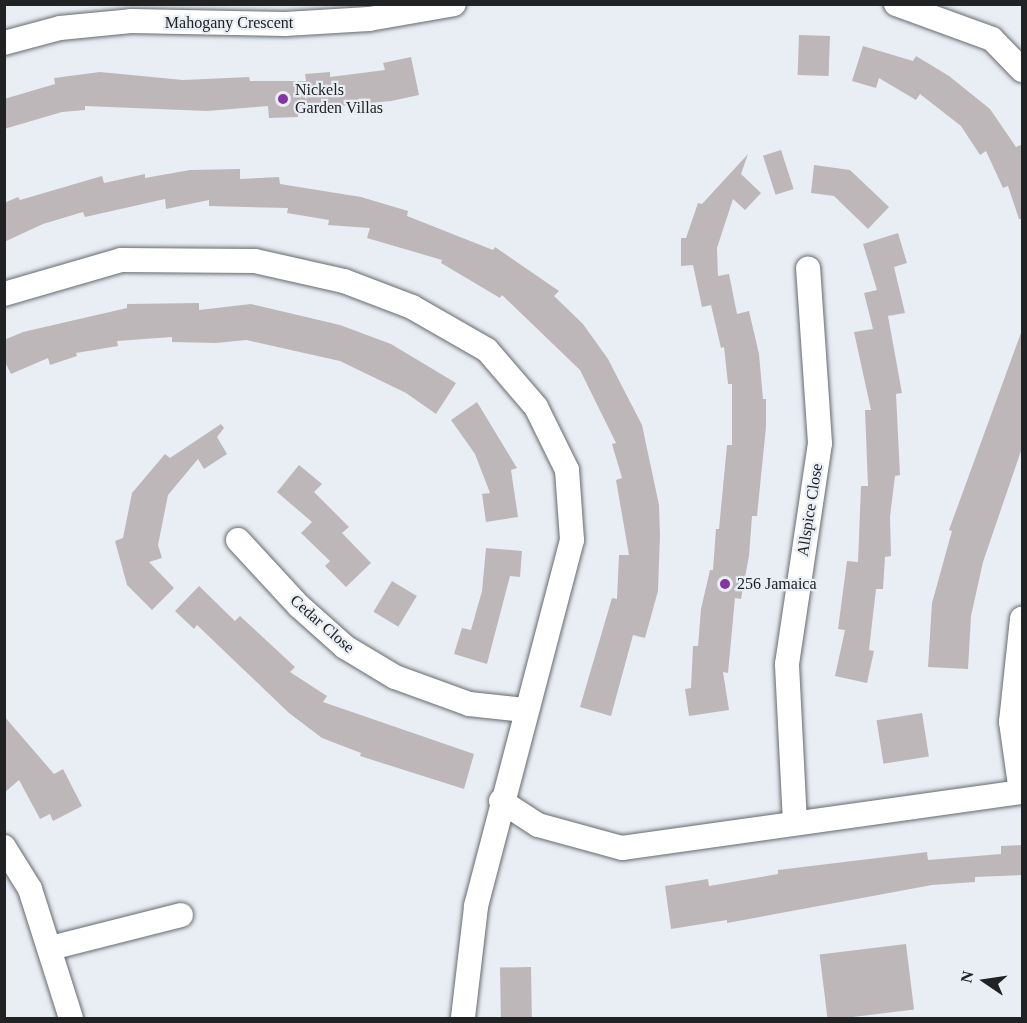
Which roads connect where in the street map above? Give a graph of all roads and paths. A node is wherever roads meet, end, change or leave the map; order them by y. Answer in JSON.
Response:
{"nodes":[{"id":1,"x":454,"y":4,"type":"edge"},
{"id":2,"x":896,"y":4,"type":"edge"},
{"id":3,"x":4,"y":43,"type":"edge"},
{"id":4,"x":1023,"y":70,"type":"edge"},
{"id":5,"x":808,"y":268,"type":"dead end"},
{"id":6,"x":4,"y":294,"type":"edge"},
{"id":7,"x":238,"y":540,"type":"dead end"},
{"id":8,"x":1023,"y":619,"type":"edge"},
{"id":9,"x":525,"y":710,"type":"junction"},
{"id":10,"x":1022,"y":792,"type":"edge"},
{"id":11,"x":501,"y":801,"type":"junction"},
{"id":12,"x":795,"y":824,"type":"junction"},
{"id":13,"x":4,"y":846,"type":"edge"},
{"id":14,"x":181,"y":915,"type":"dead end"},
{"id":15,"x":51,"y":948,"type":"junction"},
{"id":16,"x":71,"y":1018,"type":"edge"},
{"id":17,"x":463,"y":1018,"type":"edge"}],
"edges":[{"from":1,"to":3,"type":"street","name":"Mahogany Crescent"},
{"from":2,"to":4,"type":"street"},
{"from":5,"to":12,"type":"street","name":"Allspice Close"},
{"from":6,"to":9,"type":"street"},
{"from":7,"to":9,"type":"street","name":"Cedar Close"},
{"from":8,"to":10,"type":"street"},
{"from":9,"to":11,"type":"street"},
{"from":10,"to":12,"type":"street"},
{"from":11,"to":12,"type":"street"},
{"from":11,"to":17,"type":"street"},
{"from":13,"to":15,"type":"street"},
{"from":14,"to":15,"type":"street"},
{"from":15,"to":16,"type":"street"}]}
